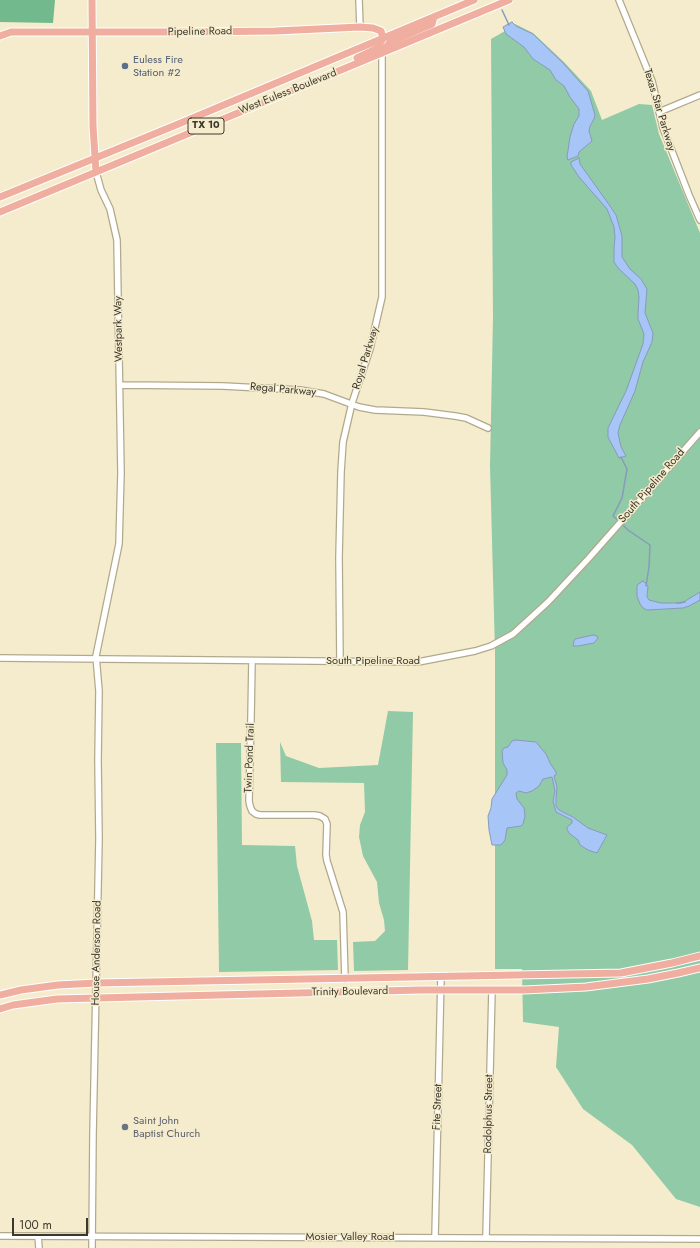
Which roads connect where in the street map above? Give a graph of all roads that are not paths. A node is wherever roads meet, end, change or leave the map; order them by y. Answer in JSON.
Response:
{"nodes":[{"id":1,"x":92,"y":0,"type":"edge"},
{"id":2,"x":359,"y":0,"type":"edge"},
{"id":3,"x":474,"y":0,"type":"edge"},
{"id":4,"x":509,"y":0,"type":"edge"},
{"id":5,"x":618,"y":0,"type":"edge"},
{"id":6,"x":434,"y":17,"type":"junction"},
{"id":7,"x":360,"y":26,"type":"junction"},
{"id":8,"x":0,"y":29,"type":"edge"},
{"id":9,"x":10,"y":32,"type":"junction"},
{"id":10,"x":93,"y":32,"type":"junction"},
{"id":11,"x":0,"y":36,"type":"edge"},
{"id":12,"x":383,"y":38,"type":"junction"},
{"id":13,"x":382,"y":52,"type":"junction"},
{"id":14,"x":316,"y":80,"type":"junction"},
{"id":15,"x":700,"y":95,"type":"edge"},
{"id":16,"x":240,"y":98,"type":"junction"},
{"id":17,"x":241,"y":111,"type":"junction"},
{"id":18,"x":659,"y":112,"type":"junction"},
{"id":19,"x":94,"y":157,"type":"junction"},
{"id":20,"x":96,"y":172,"type":"junction"},
{"id":21,"x":0,"y":197,"type":"edge"},
{"id":22,"x":698,"y":211,"type":"edge"},
{"id":23,"x":0,"y":212,"type":"edge"},
{"id":24,"x":700,"y":220,"type":"edge"},
{"id":25,"x":120,"y":385,"type":"junction"},
{"id":26,"x":352,"y":404,"type":"junction"},
{"id":27,"x":488,"y":428,"type":"dead end"},
{"id":28,"x":700,"y":432,"type":"edge"},
{"id":29,"x":0,"y":658,"type":"edge"},
{"id":30,"x":97,"y":659,"type":"junction"},
{"id":31,"x":252,"y":660,"type":"junction"},
{"id":32,"x":340,"y":662,"type":"junction"},
{"id":33,"x":700,"y":956,"type":"edge"},
{"id":34,"x":700,"y":968,"type":"edge"},
{"id":35,"x":441,"y":977,"type":"junction"},
{"id":36,"x":345,"y":978,"type":"junction"},
{"id":37,"x":97,"y":983,"type":"junction"},
{"id":38,"x":440,"y":990,"type":"junction"},
{"id":39,"x":492,"y":990,"type":"junction"},
{"id":40,"x":0,"y":995,"type":"edge"},
{"id":41,"x":96,"y":998,"type":"junction"},
{"id":42,"x":0,"y":1009,"type":"edge"},
{"id":43,"x":0,"y":1236,"type":"edge"},
{"id":44,"x":38,"y":1236,"type":"junction"},
{"id":45,"x":92,"y":1236,"type":"junction"},
{"id":46,"x":435,"y":1237,"type":"junction"},
{"id":47,"x":486,"y":1237,"type":"junction"},
{"id":48,"x":700,"y":1239,"type":"edge"},
{"id":49,"x":38,"y":1248,"type":"edge"},
{"id":50,"x":92,"y":1248,"type":"edge"}],
"edges":[{"from":1,"to":10,"type":"main road","name":"Westpark Way"},
{"from":2,"to":7,"type":"street"},
{"from":3,"to":6,"type":"main road","name":"West Euless Boulevard","number":"TX 10"},
{"from":4,"to":13,"type":"main road","name":"West Euless Boulevard","number":"TX 10"},
{"from":5,"to":18,"type":"street","name":"Texas Star Parkway"},
{"from":6,"to":12,"type":"main road","name":"West Euless Boulevard","number":"TX 10"},
{"from":6,"to":13,"type":"main road"},
{"from":7,"to":10,"type":"main road","name":"Pipeline Road"},
{"from":7,"to":12,"type":"main road","name":"Pipeline Road"},
{"from":8,"to":9,"type":"main road","name":"Pipeline Road"},
{"from":9,"to":10,"type":"main road","name":"Pipeline Road"},
{"from":9,"to":11,"type":"main road","name":"Pipeline Road"},
{"from":10,"to":19,"type":"main road","name":"Westpark Way"},
{"from":12,"to":14,"type":"main road"},
{"from":12,"to":16,"type":"main road","name":"West Euless Boulevard","number":"TX 10"},
{"from":13,"to":14,"type":"main road","name":"West Euless Boulevard","number":"TX 10"},
{"from":13,"to":26,"type":"street","name":"Royal Parkway"},
{"from":14,"to":17,"type":"main road","name":"West Euless Boulevard","number":"TX 10"},
{"from":15,"to":18,"type":"street"},
{"from":16,"to":17,"type":"main road"},
{"from":16,"to":19,"type":"main road","name":"West Euless Boulevard","number":"TX 10"},
{"from":17,"to":20,"type":"main road","name":"West Euless Boulevard","number":"TX 10"},
{"from":18,"to":22,"type":"street","name":"Texas Star Parkway"},
{"from":19,"to":20,"type":"main road","name":"Westpark Way"},
{"from":19,"to":21,"type":"main road","name":"West Euless Boulevard","number":"TX 10"},
{"from":20,"to":23,"type":"main road","name":"West Euless Boulevard","number":"TX 10"},
{"from":20,"to":25,"type":"street","name":"Westpark Way"},
{"from":22,"to":24,"type":"street","name":"Texas Star Parkway"},
{"from":25,"to":26,"type":"street","name":"Regal Parkway"},
{"from":25,"to":30,"type":"street","name":"Westpark Way"},
{"from":26,"to":27,"type":"street","name":"Regal Parkway"},
{"from":26,"to":32,"type":"street","name":"Royal Parkway"},
{"from":28,"to":32,"type":"street","name":"South Pipeline Road"},
{"from":29,"to":30,"type":"street","name":"South Pipeline Road"},
{"from":30,"to":31,"type":"street","name":"South Pipeline Road"},
{"from":30,"to":37,"type":"street","name":"House Anderson Road"},
{"from":31,"to":32,"type":"street","name":"South Pipeline Road"},
{"from":31,"to":36,"type":"street","name":"Twin Pond Trail"},
{"from":33,"to":35,"type":"main road","name":"Trinity Boulevard"},
{"from":34,"to":39,"type":"main road","name":"Trinity Boulevard"},
{"from":35,"to":36,"type":"main road","name":"Trinity Boulevard"},
{"from":35,"to":38,"type":"street","name":"Fite Street"},
{"from":36,"to":37,"type":"main road","name":"Trinity Boulevard"},
{"from":37,"to":40,"type":"main road","name":"Trinity Boulevard"},
{"from":37,"to":41,"type":"street","name":"House Anderson Road"},
{"from":38,"to":39,"type":"main road","name":"Trinity Boulevard"},
{"from":38,"to":41,"type":"main road","name":"Trinity Boulevard"},
{"from":38,"to":46,"type":"street","name":"Fite Street"},
{"from":39,"to":47,"type":"street","name":"Rodolphus Street"},
{"from":41,"to":42,"type":"main road","name":"Trinity Boulevard"},
{"from":41,"to":45,"type":"street","name":"House Anderson Road"},
{"from":43,"to":44,"type":"street","name":"Mosier Valley Road"},
{"from":44,"to":45,"type":"street","name":"Mosier Valley Road"},
{"from":44,"to":49,"type":"street"},
{"from":45,"to":46,"type":"street","name":"Mosier Valley Road"},
{"from":45,"to":50,"type":"street","name":"House Anderson Road"},
{"from":46,"to":47,"type":"street","name":"Mosier Valley Road"},
{"from":47,"to":48,"type":"street","name":"Mosier Valley Road"}]}
